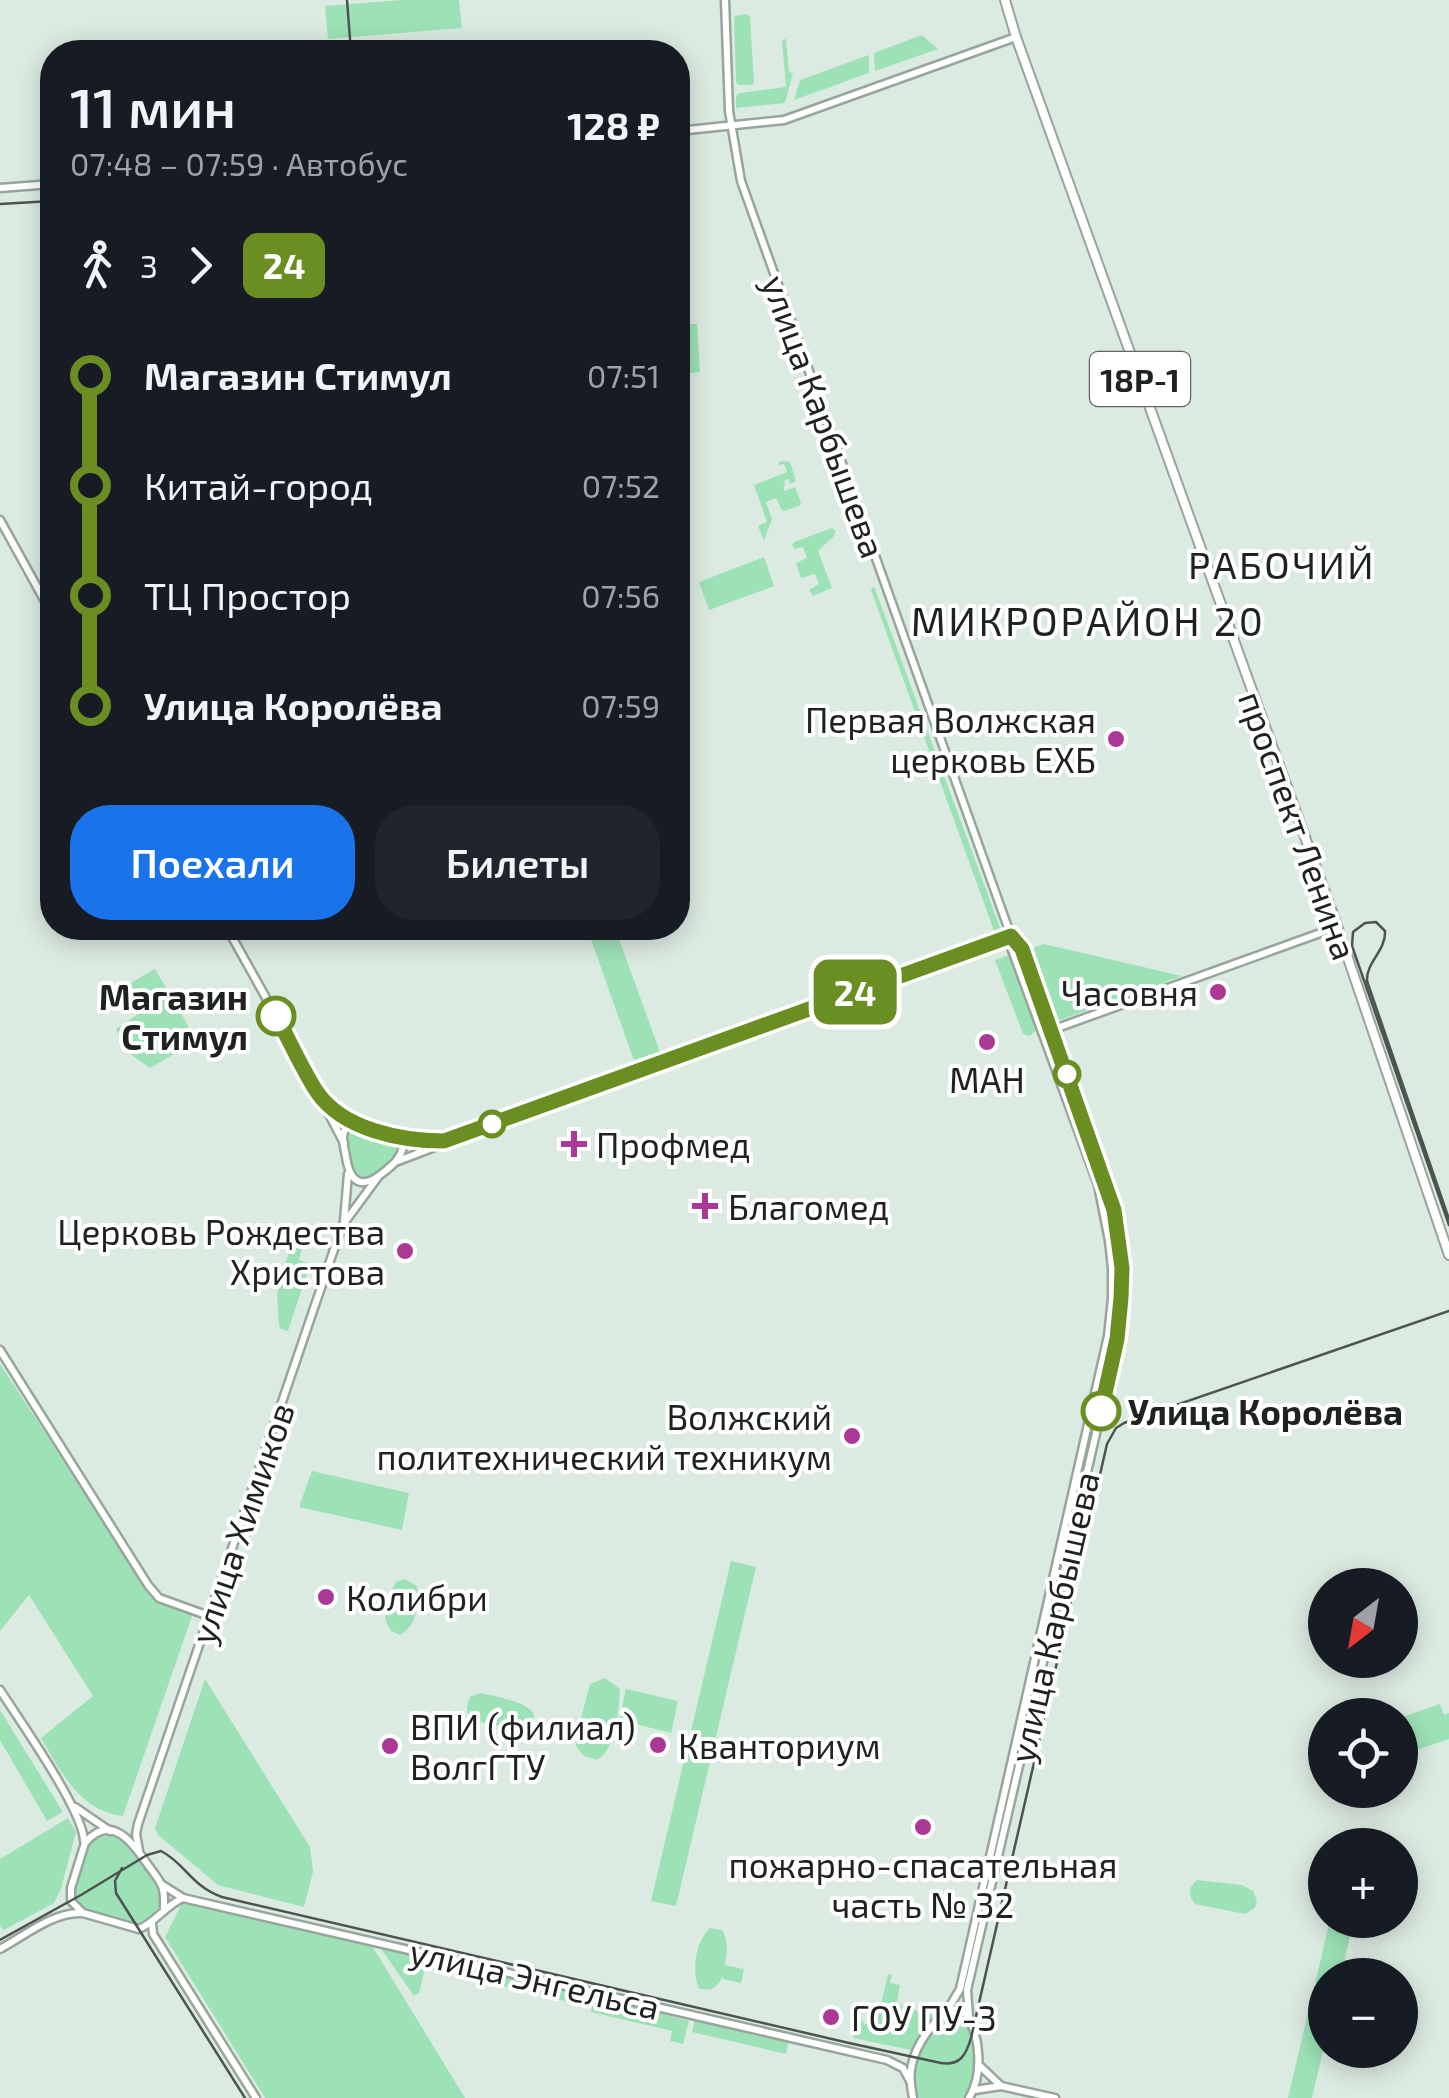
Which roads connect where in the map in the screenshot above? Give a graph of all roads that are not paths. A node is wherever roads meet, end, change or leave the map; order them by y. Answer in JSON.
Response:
{"nodes":[{"id":1,"x":725,"y":0,"type":"edge"},
{"id":2,"x":1005,"y":0,"type":"edge"},
{"id":3,"x":1016,"y":37,"type":"junction"},
{"id":4,"x":730,"y":126,"type":"junction"},
{"id":5,"x":690,"y":129,"type":"edge"},
{"id":6,"x":40,"y":185,"type":"edge"},
{"id":7,"x":0,"y":188,"type":"edge"},
{"id":8,"x":0,"y":520,"type":"edge"},
{"id":9,"x":40,"y":592,"type":"edge"},
{"id":10,"x":1336,"y":927,"type":"junction"},
{"id":11,"x":1011,"y":936,"type":"junction"},
{"id":12,"x":234,"y":940,"type":"edge"},
{"id":13,"x":996,"y":942,"type":"junction"},
{"id":14,"x":1012,"y":950,"type":"junction"},
{"id":15,"x":1047,"y":1032,"type":"junction"},
{"id":16,"x":319,"y":1094,"type":"junction"},
{"id":17,"x":356,"y":1123,"type":"junction"},
{"id":18,"x":394,"y":1136,"type":"junction"},
{"id":19,"x":444,"y":1141,"type":"junction"},
{"id":20,"x":344,"y":1144,"type":"junction"},
{"id":21,"x":398,"y":1161,"type":"junction"},
{"id":22,"x":348,"y":1168,"type":"junction"},
{"id":23,"x":378,"y":1178,"type":"junction"},
{"id":24,"x":344,"y":1223,"type":"junction"},
{"id":25,"x":1449,"y":1255,"type":"edge"},
{"id":26,"x":0,"y":1350,"type":"edge"},
{"id":27,"x":209,"y":1616,"type":"junction"},
{"id":28,"x":0,"y":1690,"type":"edge"},
{"id":29,"x":70,"y":1803,"type":"junction"},
{"id":30,"x":138,"y":1824,"type":"junction"},
{"id":31,"x":110,"y":1831,"type":"junction"},
{"id":32,"x":119,"y":1833,"type":"junction"},
{"id":33,"x":84,"y":1843,"type":"junction"},
{"id":34,"x":139,"y":1851,"type":"junction"},
{"id":35,"x":161,"y":1884,"type":"junction"},
{"id":36,"x":71,"y":1888,"type":"junction"},
{"id":37,"x":183,"y":1898,"type":"junction"},
{"id":38,"x":164,"y":1910,"type":"junction"},
{"id":39,"x":82,"y":1913,"type":"junction"},
{"id":40,"x":56,"y":1918,"type":"junction"},
{"id":41,"x":152,"y":1922,"type":"junction"},
{"id":42,"x":139,"y":1929,"type":"junction"},
{"id":43,"x":153,"y":1934,"type":"junction"},
{"id":44,"x":0,"y":1949,"type":"edge"},
{"id":45,"x":947,"y":2011,"type":"junction"},
{"id":46,"x":969,"y":2017,"type":"junction"},
{"id":47,"x":917,"y":2051,"type":"junction"},
{"id":48,"x":887,"y":2060,"type":"junction"},
{"id":49,"x":979,"y":2065,"type":"junction"},
{"id":50,"x":910,"y":2081,"type":"junction"},
{"id":51,"x":1000,"y":2086,"type":"junction"},
{"id":52,"x":971,"y":2094,"type":"edge"},
{"id":53,"x":256,"y":2098,"type":"edge"},
{"id":54,"x":913,"y":2098,"type":"edge"},
{"id":55,"x":1055,"y":2098,"type":"edge"}],
"edges":[{"from":1,"to":4,"type":"street","name":"улица Карбышева"},
{"from":2,"to":3,"type":"main road","name":"проспект Ленина","number":"18Р-1"},
{"from":3,"to":4,"type":"street"},
{"from":3,"to":10,"type":"main road","name":"проспект Ленина","number":"18Р-1"},
{"from":4,"to":5,"type":"street"},
{"from":4,"to":11,"type":"street","name":"улица Карбышева"},
{"from":6,"to":7,"type":"street"},
{"from":8,"to":9,"type":"street"},
{"from":10,"to":15,"type":"street"},
{"from":10,"to":25,"type":"main road","name":"проспект Ленина","number":"18Р-1"},
{"from":11,"to":13,"type":"street"},
{"from":11,"to":14,"type":"street","name":"улица Карбышева"},
{"from":11,"to":15,"type":"street","name":"улица Карбышева"},
{"from":12,"to":16,"type":"street"},
{"from":13,"to":14,"type":"street"},
{"from":13,"to":19,"type":"street"},
{"from":14,"to":15,"type":"street","name":"улица Карбышева"},
{"from":15,"to":45,"type":"street","name":"улица Карбышева"},
{"from":15,"to":46,"type":"street","name":"улица Карбышева"},
{"from":16,"to":17,"type":"street"},
{"from":16,"to":20,"type":"street"},
{"from":17,"to":18,"type":"street"},
{"from":17,"to":20,"type":"street"},
{"from":18,"to":19,"type":"street"},
{"from":18,"to":21,"type":"street"},
{"from":19,"to":21,"type":"street"},
{"from":20,"to":22,"type":"street"},
{"from":21,"to":23,"type":"street"},
{"from":22,"to":23,"type":"street"},
{"from":22,"to":24,"type":"street","name":"улица Химиков"},
{"from":23,"to":24,"type":"street","name":"улица Химиков"},
{"from":24,"to":27,"type":"street","name":"улица Химиков"},
{"from":26,"to":27,"type":"street"},
{"from":27,"to":30,"type":"street","name":"улица Химиков"},
{"from":28,"to":29,"type":"street"},
{"from":29,"to":31,"type":"street"},
{"from":29,"to":33,"type":"street"},
{"from":30,"to":32,"type":"street"},
{"from":30,"to":34,"type":"street","name":"улица Химиков"},
{"from":31,"to":32,"type":"street"},
{"from":31,"to":33,"type":"street"},
{"from":32,"to":34,"type":"street"},
{"from":33,"to":36,"type":"street"},
{"from":34,"to":35,"type":"street"},
{"from":35,"to":37,"type":"street","name":"улица Энгельса"},
{"from":35,"to":38,"type":"street"},
{"from":36,"to":39,"type":"street"},
{"from":36,"to":40,"type":"street"},
{"from":37,"to":38,"type":"street"},
{"from":37,"to":48,"type":"street","name":"улица Энгельса"},
{"from":38,"to":41,"type":"street"},
{"from":39,"to":40,"type":"street"},
{"from":39,"to":42,"type":"street"},
{"from":40,"to":44,"type":"street"},
{"from":41,"to":42,"type":"street"},
{"from":41,"to":43,"type":"street"},
{"from":42,"to":43,"type":"street"},
{"from":43,"to":53,"type":"street"},
{"from":45,"to":46,"type":"street"},
{"from":45,"to":47,"type":"street","name":"улица Карбышева"},
{"from":46,"to":49,"type":"street","name":"улица Карбышева"},
{"from":47,"to":48,"type":"street","name":"улица Энгельса"},
{"from":47,"to":50,"type":"street","name":"улица Карбышева"},
{"from":48,"to":50,"type":"street","name":"улица Энгельса"},
{"from":49,"to":51,"type":"street"},
{"from":49,"to":52,"type":"street","name":"улица Карбышева"},
{"from":50,"to":54,"type":"street","name":"улица Карбышева"},
{"from":51,"to":52,"type":"street"},
{"from":51,"to":55,"type":"street"}]}
